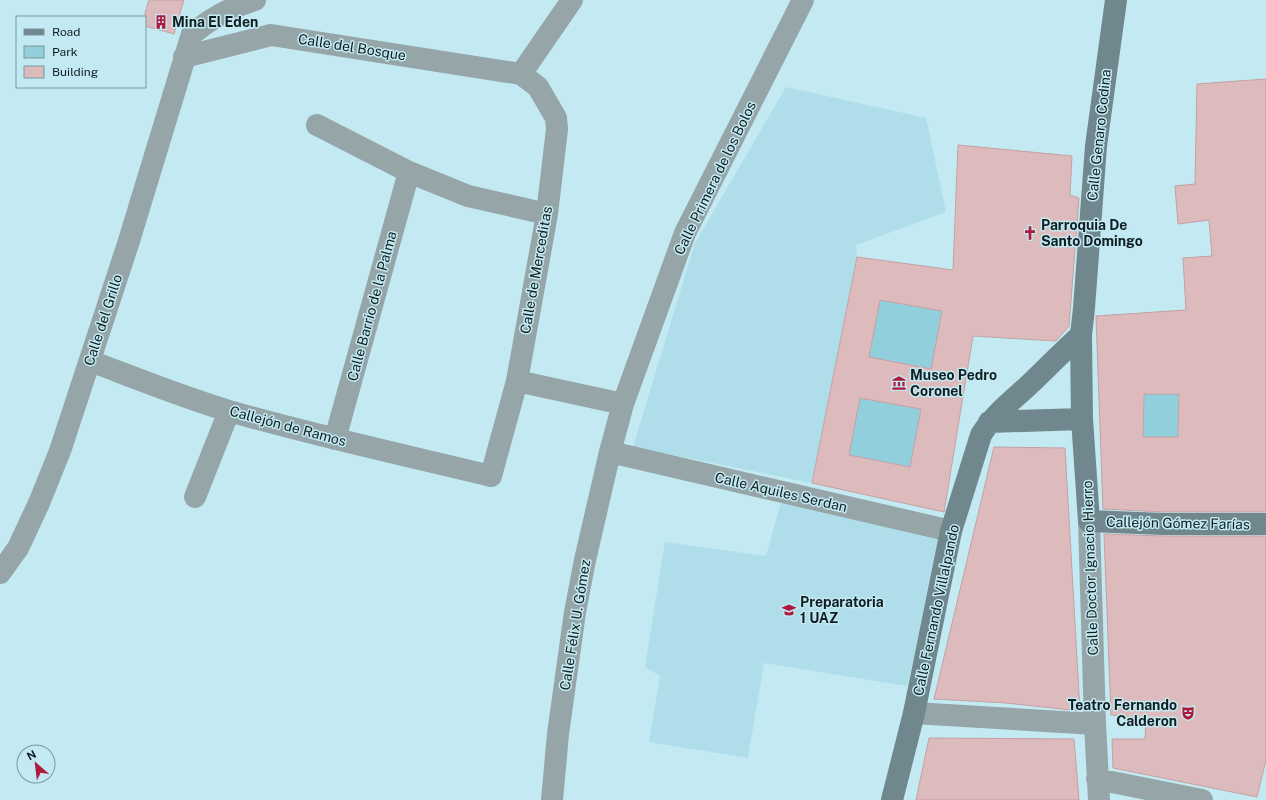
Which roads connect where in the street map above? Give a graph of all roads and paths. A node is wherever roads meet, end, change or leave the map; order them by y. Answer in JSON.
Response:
{"nodes":[{"id":1,"x":255,"y":0,"type":"edge"},
{"id":2,"x":572,"y":0,"type":"edge"},
{"id":3,"x":804,"y":0,"type":"edge"},
{"id":4,"x":1116,"y":0,"type":"edge"},
{"id":5,"x":184,"y":57,"type":"junction"},
{"id":6,"x":521,"y":74,"type":"junction"},
{"id":7,"x":317,"y":125,"type":"dead end"},
{"id":8,"x":409,"y":172,"type":"junction"},
{"id":9,"x":547,"y":214,"type":"junction"},
{"id":10,"x":1081,"y":335,"type":"junction"},
{"id":11,"x":90,"y":361,"type":"junction"},
{"id":12,"x":517,"y":381,"type":"junction"},
{"id":13,"x":623,"y":404,"type":"junction"},
{"id":14,"x":229,"y":411,"type":"junction"},
{"id":15,"x":1082,"y":419,"type":"junction"},
{"id":16,"x":989,"y":422,"type":"junction"},
{"id":17,"x":335,"y":439,"type":"junction"},
{"id":18,"x":610,"y":452,"type":"junction"},
{"id":19,"x":491,"y":476,"type":"joint"},
{"id":20,"x":195,"y":497,"type":"dead end"},
{"id":21,"x":1089,"y":521,"type":"junction"},
{"id":22,"x":1266,"y":524,"type":"edge"},
{"id":23,"x":952,"y":531,"type":"junction"},
{"id":24,"x":0,"y":573,"type":"edge"},
{"id":25,"x":914,"y":713,"type":"junction"},
{"id":26,"x":1095,"y":724,"type":"junction"},
{"id":27,"x":1098,"y":790,"type":"edge"},
{"id":28,"x":552,"y":800,"type":"edge"},
{"id":29,"x":892,"y":800,"type":"edge"},
{"id":30,"x":1202,"y":800,"type":"edge"}],
"edges":[{"from":1,"to":5,"type":"street","name":"Calle del Grillo"},
{"from":2,"to":6,"type":"street"},
{"from":3,"to":13,"type":"street","name":"Calle Primera de los Bolos"},
{"from":4,"to":10,"type":"street","name":"Calle Genaro Codina"},
{"from":5,"to":6,"type":"street","name":"Calle del Bosque"},
{"from":5,"to":11,"type":"street","name":"Calle del Grillo"},
{"from":6,"to":9,"type":"street","name":"Calle de Merceditas"},
{"from":7,"to":8,"type":"street"},
{"from":8,"to":9,"type":"street"},
{"from":8,"to":17,"type":"street","name":"Calle Barrio de la Palma"},
{"from":9,"to":12,"type":"street","name":"Calle de Merceditas"},
{"from":10,"to":15,"type":"street","name":"Calle Doctor Ignacio Hierro"},
{"from":10,"to":16,"type":"street"},
{"from":11,"to":14,"type":"street","name":"Callejón de Ramos"},
{"from":11,"to":24,"type":"street","name":"Calle del Grillo"},
{"from":12,"to":13,"type":"street"},
{"from":12,"to":19,"type":"street","name":"Calle de Merceditas"},
{"from":13,"to":18,"type":"street","name":"Calle Primera de los Bolos"},
{"from":14,"to":17,"type":"street","name":"Callejón de Ramos"},
{"from":14,"to":20,"type":"street"},
{"from":15,"to":16,"type":"street"},
{"from":15,"to":21,"type":"street","name":"Calle Doctor Ignacio Hierro"},
{"from":16,"to":23,"type":"street","name":"Calle Fernando Villalpando"},
{"from":17,"to":19,"type":"street","name":"Callejón de Ramos"},
{"from":18,"to":23,"type":"street","name":"Calle Aquiles Serdan"},
{"from":18,"to":28,"type":"street","name":"Calle Félix U. Gómez"},
{"from":21,"to":22,"type":"street","name":"Callejón Gómez Farías"},
{"from":21,"to":26,"type":"street","name":"Calle Doctor Ignacio Hierro"},
{"from":23,"to":25,"type":"street","name":"Calle Fernando Villalpando"},
{"from":25,"to":26,"type":"street"},
{"from":25,"to":29,"type":"street","name":"Calle Fernando Villalpando"},
{"from":26,"to":27,"type":"street","name":"Calle Doctor Ignacio Hierro"},
{"from":27,"to":30,"type":"street"}]}
